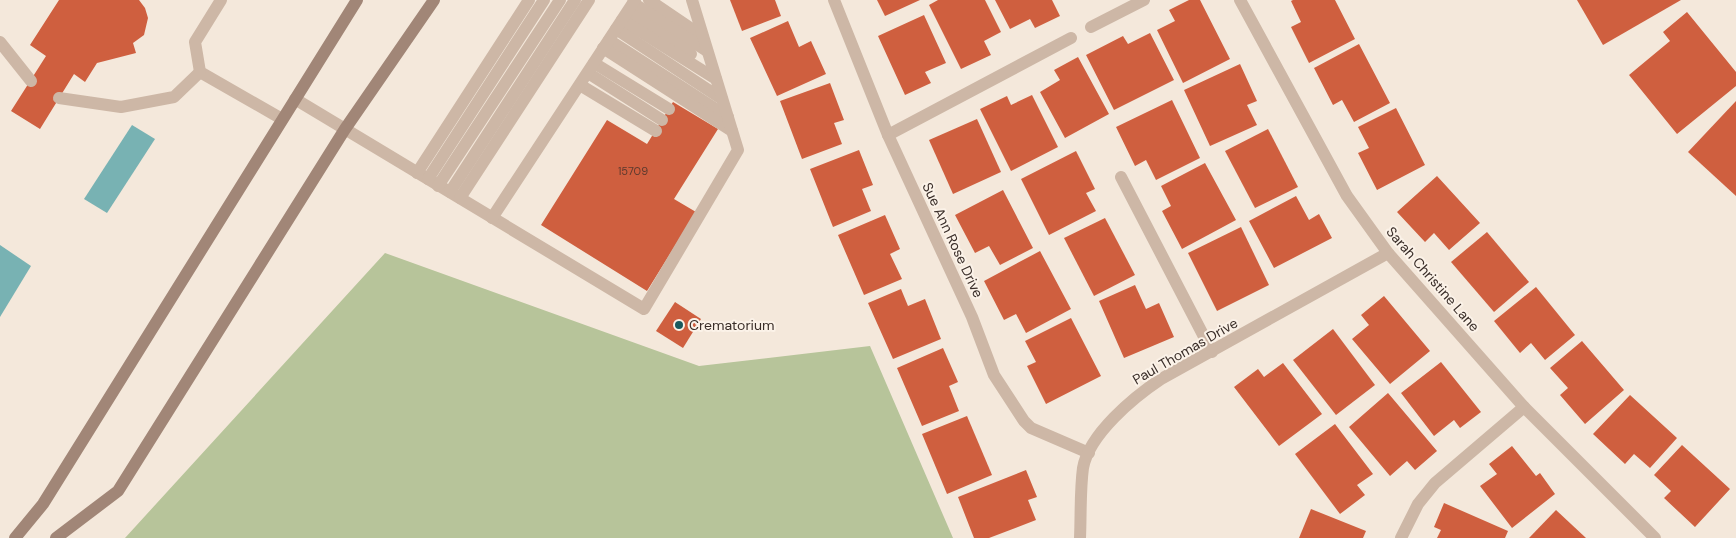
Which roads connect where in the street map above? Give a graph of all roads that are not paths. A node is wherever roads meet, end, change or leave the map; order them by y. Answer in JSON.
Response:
{"nodes":[{"id":1,"x":357,"y":0,"type":"edge"},
{"id":2,"x":434,"y":0,"type":"edge"},
{"id":3,"x":529,"y":0,"type":"edge"},
{"id":4,"x":544,"y":0,"type":"edge"},
{"id":5,"x":560,"y":0,"type":"edge"},
{"id":6,"x":575,"y":0,"type":"edge"},
{"id":7,"x":588,"y":0,"type":"edge"},
{"id":8,"x":649,"y":0,"type":"edge"},
{"id":9,"x":692,"y":0,"type":"edge"},
{"id":10,"x":834,"y":0,"type":"edge"},
{"id":11,"x":1144,"y":0,"type":"edge"},
{"id":12,"x":1240,"y":0,"type":"edge"},
{"id":13,"x":218,"y":1,"type":"edge"},
{"id":14,"x":621,"y":22,"type":"edge"},
{"id":15,"x":1091,"y":26,"type":"dead end"},
{"id":16,"x":702,"y":36,"type":"junction"},
{"id":17,"x":1071,"y":38,"type":"dead end"},
{"id":18,"x":0,"y":42,"type":"edge"},
{"id":19,"x":707,"y":51,"type":"junction"},
{"id":20,"x":591,"y":68,"type":"junction"},
{"id":21,"x":200,"y":72,"type":"junction"},
{"id":22,"x":714,"y":73,"type":"junction"},
{"id":23,"x":30,"y":80,"type":"dead end"},
{"id":24,"x":580,"y":85,"type":"junction"},
{"id":25,"x":59,"y":98,"type":"dead end"},
{"id":26,"x":295,"y":99,"type":"junction"},
{"id":27,"x":722,"y":99,"type":"junction"},
{"id":28,"x":728,"y":117,"type":"junction"},
{"id":29,"x":282,"y":120,"type":"junction"},
{"id":30,"x":345,"y":129,"type":"junction"},
{"id":31,"x":732,"y":131,"type":"junction"},
{"id":32,"x":888,"y":135,"type":"junction"},
{"id":33,"x":1120,"y":178,"type":"dead end"},
{"id":34,"x":428,"y":179,"type":"junction"},
{"id":35,"x":455,"y":195,"type":"junction"},
{"id":36,"x":492,"y":218,"type":"junction"},
{"id":37,"x":1388,"y":253,"type":"junction"},
{"id":38,"x":1212,"y":352,"type":"junction"},
{"id":39,"x":1524,"y":407,"type":"junction"},
{"id":40,"x":1088,"y":453,"type":"junction"},
{"id":41,"x":15,"y":538,"type":"edge"},
{"id":42,"x":56,"y":538,"type":"edge"},
{"id":43,"x":1080,"y":538,"type":"edge"},
{"id":44,"x":1401,"y":538,"type":"edge"},
{"id":45,"x":1655,"y":538,"type":"edge"}],
"edges":[{"from":1,"to":26,"type":"main road"},
{"from":2,"to":30,"type":"main road"},
{"from":3,"to":34,"type":"street"},
{"from":4,"to":34,"type":"street"},
{"from":5,"to":34,"type":"street"},
{"from":6,"to":35,"type":"street"},
{"from":7,"to":35,"type":"street"},
{"from":8,"to":16,"type":"street"},
{"from":9,"to":16,"type":"street"},
{"from":10,"to":32,"type":"street","name":"Sue Ann Rose Drive"},
{"from":11,"to":15,"type":"street"},
{"from":12,"to":37,"type":"street","name":"Sarah Christine Lane"},
{"from":13,"to":21,"type":"street"},
{"from":14,"to":19,"type":"street"},
{"from":14,"to":20,"type":"street"},
{"from":14,"to":22,"type":"street"},
{"from":14,"to":27,"type":"street"},
{"from":14,"to":28,"type":"street"},
{"from":14,"to":31,"type":"street"},
{"from":16,"to":19,"type":"street"},
{"from":17,"to":32,"type":"street"},
{"from":18,"to":23,"type":"street"},
{"from":19,"to":22,"type":"street"},
{"from":20,"to":24,"type":"street"},
{"from":20,"to":24,"type":"street"},
{"from":21,"to":25,"type":"street"},
{"from":21,"to":29,"type":"street"},
{"from":22,"to":27,"type":"street"},
{"from":24,"to":36,"type":"street"},
{"from":26,"to":29,"type":"main road"},
{"from":26,"to":30,"type":"street"},
{"from":27,"to":28,"type":"street"},
{"from":28,"to":31,"type":"street"},
{"from":29,"to":41,"type":"main road"},
{"from":30,"to":34,"type":"street"},
{"from":30,"to":42,"type":"main road"},
{"from":31,"to":36,"type":"street"},
{"from":32,"to":40,"type":"street","name":"Sue Ann Rose Drive"},
{"from":33,"to":38,"type":"street"},
{"from":34,"to":35,"type":"street"},
{"from":35,"to":36,"type":"street"},
{"from":37,"to":38,"type":"street","name":"Paul Thomas Drive"},
{"from":37,"to":39,"type":"street","name":"Sarah Christine Lane"},
{"from":38,"to":40,"type":"street","name":"Paul Thomas Drive"},
{"from":39,"to":44,"type":"street"},
{"from":39,"to":45,"type":"street","name":"Sarah Christine Lane"},
{"from":40,"to":43,"type":"street","name":"Paul Thomas Drive"}]}
